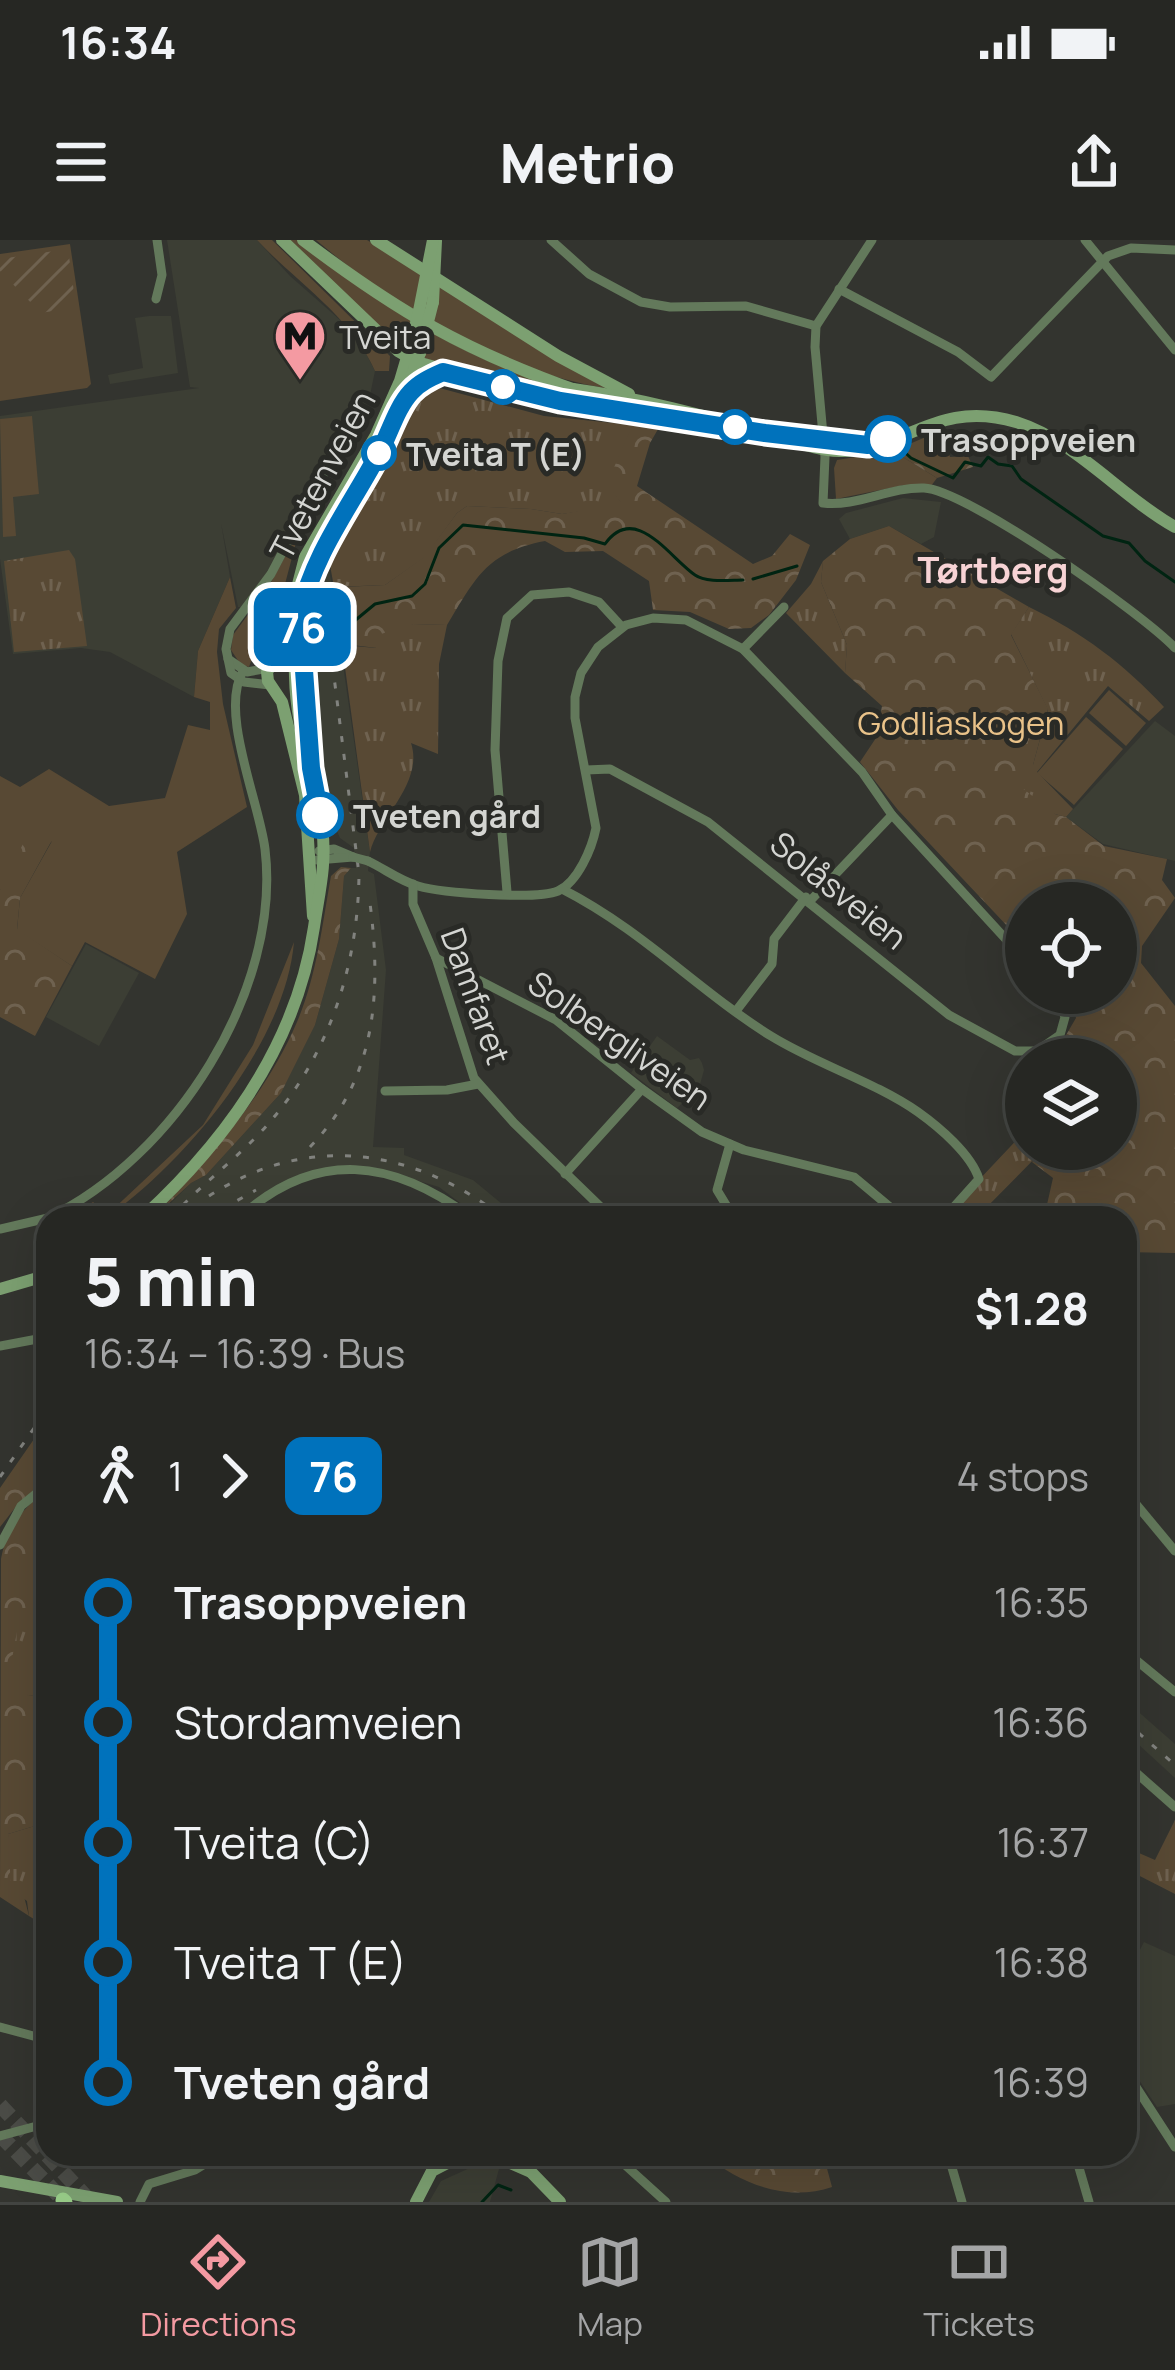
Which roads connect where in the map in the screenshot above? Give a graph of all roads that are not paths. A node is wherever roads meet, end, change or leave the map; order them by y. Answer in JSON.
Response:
{"nodes":[{"id":1,"x":157,"y":240,"type":"edge"},
{"id":2,"x":282,"y":240,"type":"edge"},
{"id":3,"x":306,"y":240,"type":"edge"},
{"id":4,"x":376,"y":240,"type":"edge"},
{"id":5,"x":433,"y":240,"type":"edge"},
{"id":6,"x":551,"y":240,"type":"edge"},
{"id":7,"x":872,"y":240,"type":"edge"},
{"id":8,"x":1085,"y":240,"type":"edge"},
{"id":9,"x":1175,"y":250,"type":"edge"},
{"id":10,"x":402,"y":255,"type":"junction"},
{"id":11,"x":1102,"y":261,"type":"junction"},
{"id":12,"x":431,"y":278,"type":"junction"},
{"id":13,"x":839,"y":289,"type":"junction"},
{"id":14,"x":156,"y":299,"type":"dead end"},
{"id":15,"x":817,"y":326,"type":"junction"},
{"id":16,"x":1175,"y":350,"type":"edge"},
{"id":17,"x":413,"y":355,"type":"junction"},
{"id":18,"x":437,"y":369,"type":"junction"},
{"id":19,"x":409,"y":390,"type":"junction"},
{"id":20,"x":643,"y":407,"type":"junction"},
{"id":21,"x":823,"y":444,"type":"junction"},
{"id":22,"x":338,"y":447,"type":"dead end"},
{"id":23,"x":1175,"y":527,"type":"edge"},
{"id":24,"x":784,"y":607,"type":"dead end"},
{"id":25,"x":622,"y":627,"type":"junction"},
{"id":26,"x":1175,"y":648,"type":"edge"},
{"id":27,"x":743,"y":649,"type":"junction"},
{"id":28,"x":272,"y":666,"type":"junction"},
{"id":29,"x":241,"y":675,"type":"junction"},
{"id":30,"x":293,"y":675,"type":"junction"},
{"id":31,"x":274,"y":687,"type":"junction"},
{"id":32,"x":586,"y":770,"type":"junction"},
{"id":33,"x":892,"y":815,"type":"junction"},
{"id":34,"x":320,"y":855,"type":"junction"},
{"id":35,"x":413,"y":884,"type":"junction"},
{"id":36,"x":562,"y":889,"type":"junction"},
{"id":37,"x":507,"y":892,"type":"junction"},
{"id":38,"x":808,"y":899,"type":"junction"},
{"id":39,"x":1005,"y":938,"type":"edge"},
{"id":40,"x":436,"y":958,"type":"junction"},
{"id":41,"x":736,"y":1011,"type":"junction"},
{"id":42,"x":1064,"y":1014,"type":"edge"},
{"id":43,"x":478,"y":1084,"type":"junction"},
{"id":44,"x":642,"y":1089,"type":"junction"},
{"id":45,"x":385,"y":1091,"type":"dead end"},
{"id":46,"x":730,"y":1144,"type":"junction"},
{"id":47,"x":565,"y":1174,"type":"junction"},
{"id":48,"x":67,"y":1206,"type":"edge"},
{"id":49,"x":153,"y":1206,"type":"edge"},
{"id":50,"x":255,"y":1206,"type":"edge"},
{"id":51,"x":453,"y":1206,"type":"edge"},
{"id":52,"x":599,"y":1206,"type":"edge"},
{"id":53,"x":727,"y":1206,"type":"edge"},
{"id":54,"x":889,"y":1206,"type":"edge"},
{"id":55,"x":955,"y":1206,"type":"edge"},
{"id":56,"x":36,"y":1220,"type":"edge"},
{"id":57,"x":0,"y":1228,"type":"edge"},
{"id":58,"x":36,"y":1279,"type":"edge"},
{"id":59,"x":2,"y":1289,"type":"edge"},
{"id":60,"x":36,"y":1339,"type":"edge"},
{"id":61,"x":0,"y":1346,"type":"edge"},
{"id":62,"x":36,"y":1494,"type":"edge"},
{"id":63,"x":1137,"y":1505,"type":"edge"},
{"id":64,"x":0,"y":1544,"type":"edge"},
{"id":65,"x":1175,"y":1551,"type":"edge"},
{"id":66,"x":1137,"y":1661,"type":"edge"},
{"id":67,"x":1175,"y":1692,"type":"edge"},
{"id":68,"x":1137,"y":1774,"type":"edge"},
{"id":69,"x":1175,"y":1807,"type":"edge"},
{"id":70,"x":0,"y":2026,"type":"edge"},
{"id":71,"x":36,"y":2036,"type":"edge"},
{"id":72,"x":1137,"y":2088,"type":"edge"},
{"id":73,"x":36,"y":2126,"type":"edge"},
{"id":74,"x":0,"y":2136,"type":"edge"},
{"id":75,"x":1175,"y":2146,"type":"edge"},
{"id":76,"x":200,"y":2166,"type":"edge"},
{"id":77,"x":442,"y":2166,"type":"edge"},
{"id":78,"x":517,"y":2166,"type":"edge"},
{"id":79,"x":627,"y":2166,"type":"edge"},
{"id":80,"x":952,"y":2166,"type":"edge"},
{"id":81,"x":1079,"y":2166,"type":"edge"},
{"id":82,"x":0,"y":2181,"type":"edge"},
{"id":83,"x":117,"y":2202,"type":"edge"},
{"id":84,"x":140,"y":2202,"type":"edge"},
{"id":85,"x":416,"y":2202,"type":"edge"},
{"id":86,"x":560,"y":2202,"type":"edge"},
{"id":87,"x":665,"y":2202,"type":"edge"},
{"id":88,"x":962,"y":2202,"type":"edge"},
{"id":89,"x":1090,"y":2202,"type":"edge"}],
"edges":[{"from":1,"to":14,"type":"street"},
{"from":2,"to":17,"type":"main road"},
{"from":3,"to":20,"type":"main road"},
{"from":4,"to":10,"type":"main road"},
{"from":5,"to":10,"type":"main road"},
{"from":5,"to":12,"type":"main road","name":"Tvetenveien"},
{"from":6,"to":15,"type":"street"},
{"from":7,"to":13,"type":"street"},
{"from":8,"to":11,"type":"street"},
{"from":9,"to":11,"type":"street"},
{"from":10,"to":12,"type":"main road"},
{"from":11,"to":13,"type":"street"},
{"from":11,"to":16,"type":"street"},
{"from":12,"to":17,"type":"main road","name":"Tvetenveien","bridge":true},
{"from":12,"to":20,"type":"main road"},
{"from":13,"to":15,"type":"street"},
{"from":15,"to":21,"type":"street"},
{"from":17,"to":18,"type":"main road"},
{"from":17,"to":19,"type":"main road","name":"Tvetenveien"},
{"from":17,"to":28,"type":"main road","name":"Tvetenveien"},
{"from":18,"to":19,"type":"main road"},
{"from":18,"to":20,"type":"main road"},
{"from":19,"to":30,"type":"main road","name":"Tvetenveien"},
{"from":20,"to":21,"type":"main road"},
{"from":21,"to":23,"type":"main road"},
{"from":21,"to":26,"type":"street"},
{"from":22,"to":29,"type":"street"},
{"from":24,"to":27,"type":"street"},
{"from":25,"to":27,"type":"street"},
{"from":25,"to":32,"type":"street"},
{"from":25,"to":37,"type":"street"},
{"from":27,"to":33,"type":"street"},
{"from":28,"to":29,"type":"street"},
{"from":28,"to":30,"type":"main road"},
{"from":28,"to":31,"type":"main road","name":"Tvetenveien"},
{"from":29,"to":31,"type":"street"},
{"from":29,"to":48,"type":"street"},
{"from":30,"to":31,"type":"main road"},
{"from":30,"to":34,"type":"main road","name":"Tvetenveien"},
{"from":31,"to":34,"type":"main road","name":"Tvetenveien"},
{"from":32,"to":36,"type":"street"},
{"from":32,"to":38,"type":"street","name":"Solåsveien"},
{"from":33,"to":38,"type":"street"},
{"from":33,"to":39,"type":"street"},
{"from":34,"to":35,"type":"street","bridge":true},
{"from":34,"to":49,"type":"main road","name":"Tvetenveien"},
{"from":35,"to":37,"type":"street"},
{"from":35,"to":40,"type":"street","name":"Damfaret"},
{"from":36,"to":37,"type":"street"},
{"from":36,"to":41,"type":"street"},
{"from":38,"to":41,"type":"street"},
{"from":38,"to":42,"type":"street","name":"Solåsveien"},
{"from":40,"to":43,"type":"street","name":"Damfaret"},
{"from":40,"to":44,"type":"street","name":"Solbergliveien"},
{"from":41,"to":55,"type":"street"},
{"from":43,"to":45,"type":"street"},
{"from":43,"to":47,"type":"street","name":"Damfaret"},
{"from":44,"to":46,"type":"street","name":"Solbergliveien"},
{"from":44,"to":47,"type":"street"},
{"from":46,"to":53,"type":"street"},
{"from":46,"to":54,"type":"street","name":"Solbergliveien"},
{"from":47,"to":52,"type":"street","name":"Damfaret"},
{"from":50,"to":51,"type":"street"},
{"from":56,"to":57,"type":"street"},
{"from":58,"to":59,"type":"main road"},
{"from":60,"to":61,"type":"street"},
{"from":62,"to":64,"type":"street"},
{"from":63,"to":65,"type":"street"},
{"from":66,"to":67,"type":"street"},
{"from":68,"to":69,"type":"street"},
{"from":70,"to":71,"type":"street"},
{"from":72,"to":75,"type":"street"},
{"from":73,"to":74,"type":"street"},
{"from":76,"to":84,"type":"street"},
{"from":77,"to":85,"type":"main road"},
{"from":78,"to":86,"type":"main road"},
{"from":79,"to":87,"type":"street"},
{"from":80,"to":88,"type":"street"},
{"from":81,"to":89,"type":"street"},
{"from":82,"to":83,"type":"main road"}]}
